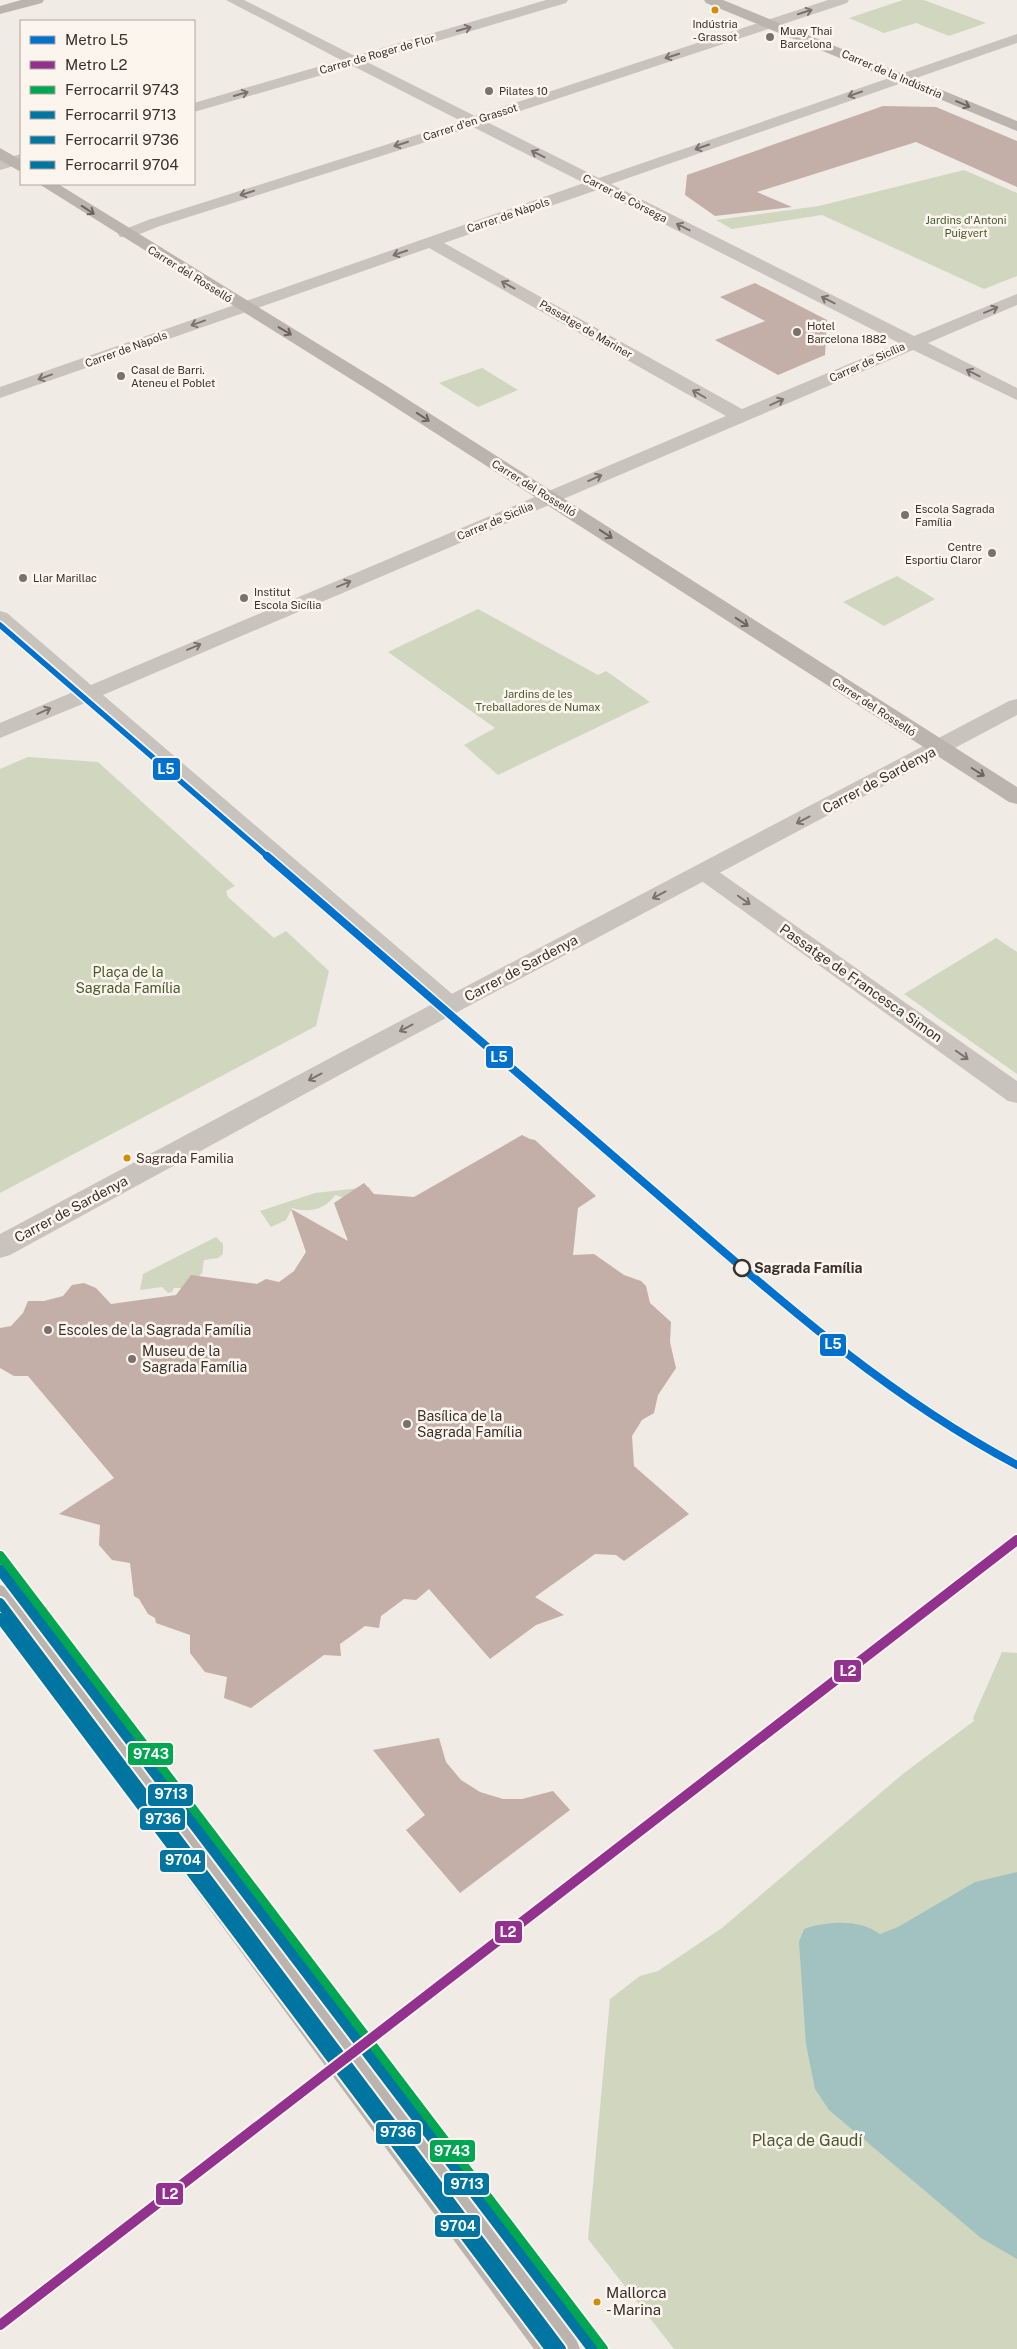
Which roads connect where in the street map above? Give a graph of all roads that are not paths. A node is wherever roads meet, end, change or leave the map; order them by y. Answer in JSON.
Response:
{"nodes":[{"id":1,"x":37,"y":0,"type":"edge"},
{"id":2,"x":262,"y":0,"type":"edge"},
{"id":3,"x":561,"y":0,"type":"edge"},
{"id":4,"x":711,"y":0,"type":"edge"},
{"id":5,"x":842,"y":0,"type":"edge"},
{"id":6,"x":238,"y":3,"type":"edge"},
{"id":7,"x":0,"y":10,"type":"edge"},
{"id":8,"x":768,"y":24,"type":"junction"},
{"id":9,"x":1017,"y":38,"type":"edge"},
{"id":10,"x":353,"y":61,"type":"junction"},
{"id":11,"x":901,"y":78,"type":"junction"},
{"id":12,"x":195,"y":108,"type":"edge"},
{"id":13,"x":473,"y":122,"type":"junction"},
{"id":14,"x":1017,"y":126,"type":"edge"},
{"id":15,"x":596,"y":184,"type":"junction"},
{"id":16,"x":49,"y":185,"type":"edge"},
{"id":17,"x":126,"y":234,"type":"junction"},
{"id":18,"x":430,"y":242,"type":"junction"},
{"id":19,"x":1017,"y":299,"type":"edge"},
{"id":20,"x":244,"y":306,"type":"junction"},
{"id":21,"x":912,"y":343,"type":"junction"},
{"id":22,"x":0,"y":393,"type":"edge"},
{"id":23,"x":1017,"y":395,"type":"edge"},
{"id":24,"x":742,"y":417,"type":"junction"},
{"id":25,"x":550,"y":498,"type":"junction"},
{"id":26,"x":0,"y":617,"type":"edge"},
{"id":27,"x":86,"y":693,"type":"junction"},
{"id":28,"x":1017,"y":706,"type":"edge"},
{"id":29,"x":0,"y":731,"type":"edge"},
{"id":30,"x":939,"y":748,"type":"junction"},
{"id":31,"x":1017,"y":797,"type":"edge"},
{"id":32,"x":704,"y":872,"type":"junction"},
{"id":33,"x":450,"y":1006,"type":"junction"},
{"id":34,"x":1017,"y":1094,"type":"edge"},
{"id":35,"x":0,"y":1247,"type":"edge"},
{"id":36,"x":0,"y":1598,"type":"edge"},
{"id":37,"x":559,"y":2349,"type":"edge"}],
"edges":[{"from":1,"to":7,"type":"main road"},
{"from":2,"to":6,"type":"street"},
{"from":10,"to":3,"type":"street","name":"Carrer de Roger de Flor","one_way":true},
{"from":4,"to":8,"type":"main road","name":"Carrer de la Indústria"},
{"from":8,"to":5,"type":"street","name":"Carrer d'en Grassot","one_way":true},
{"from":6,"to":10,"type":"street","name":"Carrer de Còrsega"},
{"from":8,"to":11,"type":"main road","name":"Carrer de la Indústria"},
{"from":8,"to":13,"type":"street","name":"Carrer d'en Grassot","one_way":true},
{"from":9,"to":11,"type":"street","name":"Carrer de Nàpols"},
{"from":12,"to":10,"type":"street","name":"Carrer de Roger de Flor","one_way":true},
{"from":10,"to":13,"type":"street","name":"Carrer de Còrsega"},
{"from":11,"to":14,"type":"main road","name":"Carrer de la Indústria","one_way":true},
{"from":11,"to":15,"type":"street","name":"Carrer de Nàpols","one_way":true},
{"from":15,"to":13,"type":"street","name":"Carrer de Còrsega","one_way":true},
{"from":13,"to":17,"type":"street","name":"Carrer d'en Grassot","one_way":true},
{"from":15,"to":18,"type":"street","name":"Carrer de Nàpols"},
{"from":21,"to":15,"type":"street","name":"Carrer de Còrsega","one_way":true},
{"from":16,"to":17,"type":"main road","name":"Carrer del Rosselló","one_way":true},
{"from":17,"to":20,"type":"main road","name":"Carrer del Rosselló"},
{"from":18,"to":20,"type":"street","name":"Carrer de Nàpols","one_way":true},
{"from":24,"to":18,"type":"street","name":"Passatge de Mariner","one_way":true},
{"from":21,"to":19,"type":"street","name":"Carrer de Sicília","one_way":true},
{"from":20,"to":22,"type":"street","name":"Carrer de Nàpols","one_way":true},
{"from":20,"to":25,"type":"main road","name":"Carrer del Rosselló","one_way":true},
{"from":23,"to":21,"type":"street","name":"Carrer de Còrsega","one_way":true},
{"from":24,"to":21,"type":"street","name":"Carrer de Sicília","one_way":true},
{"from":25,"to":24,"type":"street","name":"Carrer de Sicília","one_way":true},
{"from":27,"to":25,"type":"street","name":"Carrer de Sicília","one_way":true},
{"from":25,"to":30,"type":"main road","name":"Carrer del Rosselló","one_way":true},
{"from":26,"to":27,"type":"street"},
{"from":29,"to":27,"type":"street","name":"Carrer de Sicília","one_way":true},
{"from":27,"to":33,"type":"street"},
{"from":28,"to":30,"type":"street","name":"Carrer de Sardenya"},
{"from":30,"to":31,"type":"main road","name":"Carrer del Rosselló","one_way":true},
{"from":30,"to":32,"type":"street","name":"Carrer de Sardenya","one_way":true},
{"from":32,"to":33,"type":"street","name":"Carrer de Sardenya","one_way":true},
{"from":32,"to":34,"type":"street","name":"Passatge de Francesca Simon","one_way":true},
{"from":33,"to":35,"type":"street","name":"Carrer de Sardenya","one_way":true},
{"from":36,"to":37,"type":"main road"}]}
